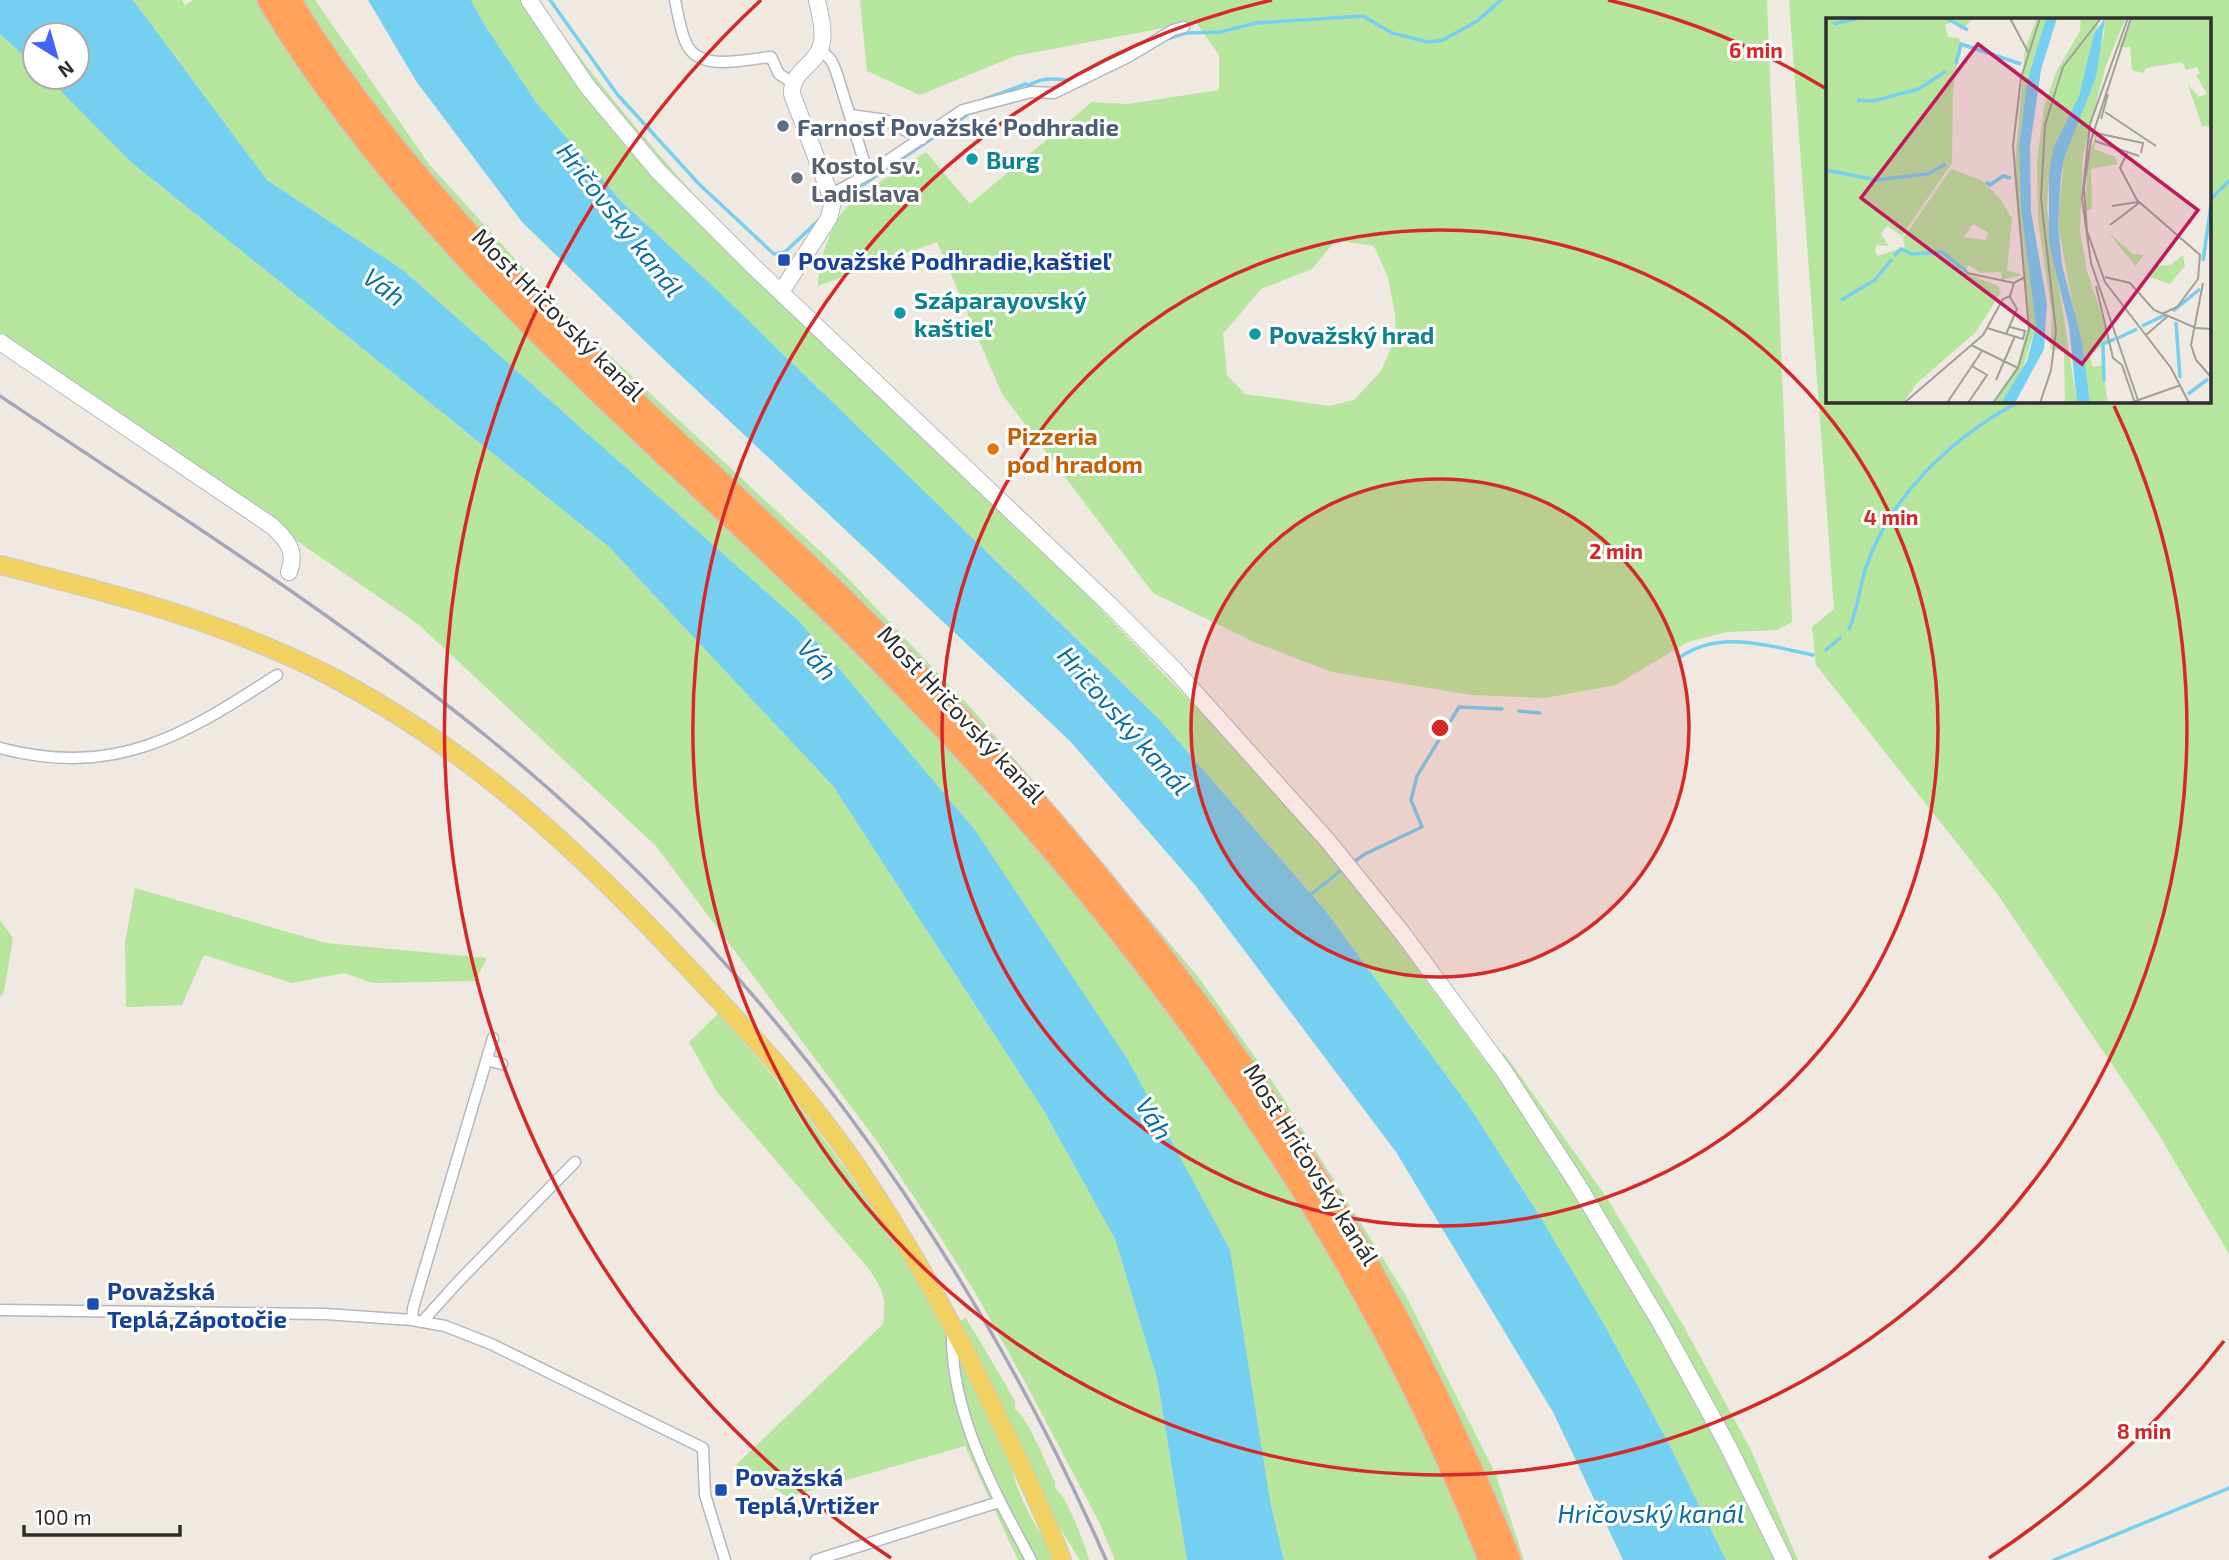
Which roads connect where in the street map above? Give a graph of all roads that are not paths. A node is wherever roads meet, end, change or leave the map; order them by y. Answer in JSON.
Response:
{"nodes":[{"id":1,"x":268,"y":0,"type":"edge"},
{"id":2,"x":290,"y":0,"type":"edge"},
{"id":3,"x":530,"y":0,"type":"edge"},
{"id":4,"x":675,"y":0,"type":"edge"},
{"id":5,"x":817,"y":0,"type":"edge"},
{"id":6,"x":1184,"y":27,"type":"dead end"},
{"id":7,"x":820,"y":49,"type":"junction"},
{"id":8,"x":793,"y":83,"type":"junction"},
{"id":9,"x":851,"y":116,"type":"junction"},
{"id":10,"x":918,"y":137,"type":"junction"},
{"id":11,"x":868,"y":174,"type":"junction"},
{"id":12,"x":832,"y":194,"type":"junction"},
{"id":13,"x":781,"y":292,"type":"junction"},
{"id":14,"x":0,"y":342,"type":"edge"},
{"id":15,"x":0,"y":565,"type":"edge"},
{"id":16,"x":289,"y":572,"type":"dead end"},
{"id":17,"x":277,"y":675,"type":"dead end"},
{"id":18,"x":0,"y":748,"type":"edge"},
{"id":19,"x":493,"y":1038,"type":"dead end"},
{"id":20,"x":487,"y":1060,"type":"junction"},
{"id":21,"x":502,"y":1064,"type":"dead end"},
{"id":22,"x":569,"y":1163,"type":"dead end"},
{"id":23,"x":0,"y":1310,"type":"edge"},
{"id":24,"x":417,"y":1321,"type":"junction"},
{"id":25,"x":952,"y":1327,"type":"junction"},
{"id":26,"x":999,"y":1502,"type":"junction"},
{"id":27,"x":725,"y":1560,"type":"edge"},
{"id":28,"x":816,"y":1560,"type":"edge"},
{"id":29,"x":1031,"y":1560,"type":"edge"},
{"id":30,"x":1062,"y":1560,"type":"edge"},
{"id":31,"x":1489,"y":1560,"type":"edge"},
{"id":32,"x":1510,"y":1560,"type":"edge"},
{"id":33,"x":1784,"y":1560,"type":"edge"}],
"edges":[{"from":1,"to":31,"type":"highway","name":"Most Hričovský kanál"},
{"from":2,"to":32,"type":"highway","name":"Most Hričovský kanál"},
{"from":3,"to":13,"type":"main road"},
{"from":4,"to":8,"type":"street"},
{"from":5,"to":7,"type":"main road"},
{"from":6,"to":10,"type":"street"},
{"from":7,"to":8,"type":"main road"},
{"from":7,"to":9,"type":"street"},
{"from":8,"to":12,"type":"main road"},
{"from":9,"to":10,"type":"street"},
{"from":9,"to":11,"type":"street"},
{"from":10,"to":11,"type":"street"},
{"from":11,"to":12,"type":"street"},
{"from":12,"to":13,"type":"main road"},
{"from":13,"to":33,"type":"main road"},
{"from":14,"to":16,"type":"main road"},
{"from":15,"to":25,"type":"main road"},
{"from":17,"to":18,"type":"street"},
{"from":19,"to":20,"type":"street"},
{"from":20,"to":21,"type":"street"},
{"from":20,"to":24,"type":"street"},
{"from":22,"to":24,"type":"street"},
{"from":23,"to":24,"type":"street"},
{"from":24,"to":27,"type":"street"},
{"from":25,"to":26,"type":"street"},
{"from":25,"to":30,"type":"main road"},
{"from":26,"to":28,"type":"street"},
{"from":26,"to":29,"type":"street"}]}
